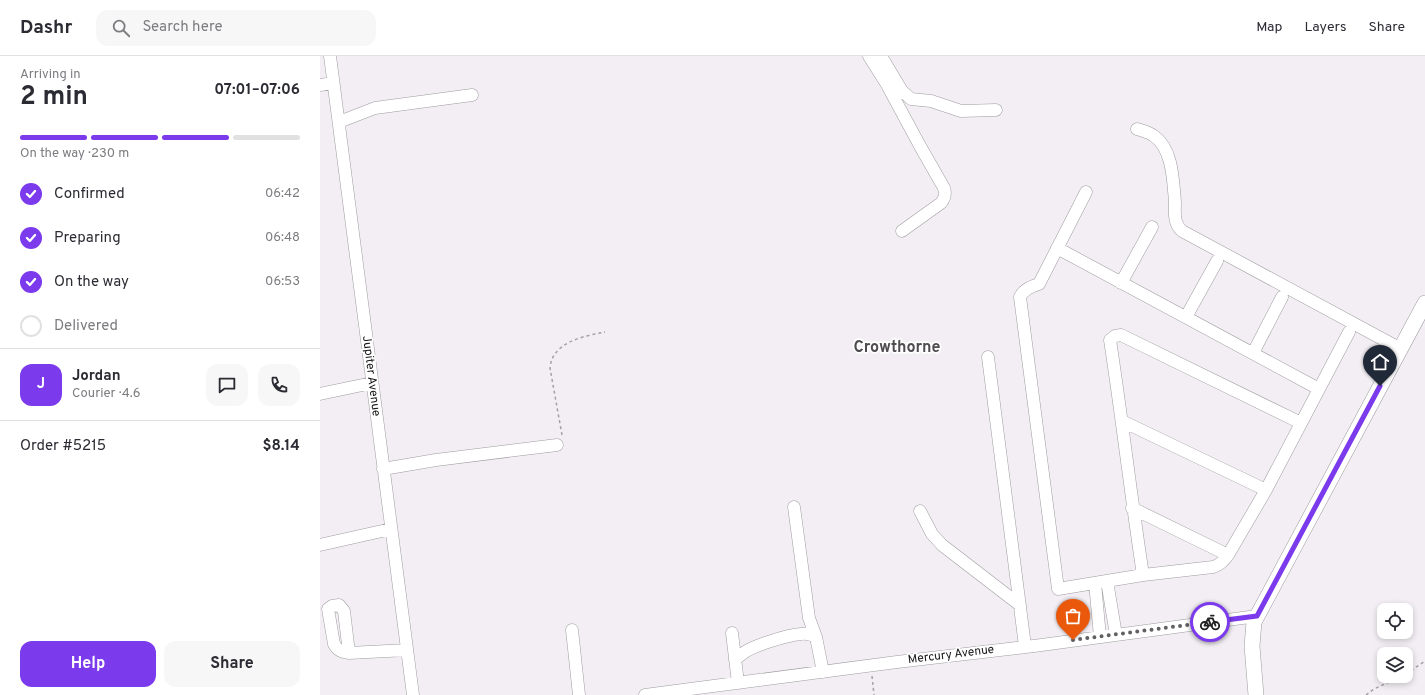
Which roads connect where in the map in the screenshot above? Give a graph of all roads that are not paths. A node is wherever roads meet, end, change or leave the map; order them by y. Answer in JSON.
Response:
{"nodes":[{"id":1,"x":330,"y":56,"type":"edge"},
{"id":2,"x":869,"y":56,"type":"edge"},
{"id":3,"x":880,"y":56,"type":"edge"},
{"id":4,"x":333,"y":83,"type":"junction"},
{"id":5,"x":320,"y":85,"type":"edge"},
{"id":6,"x":472,"y":95,"type":"dead end"},
{"id":7,"x":996,"y":110,"type":"dead end"},
{"id":8,"x":339,"y":122,"type":"junction"},
{"id":9,"x":1137,"y":129,"type":"dead end"},
{"id":10,"x":1086,"y":192,"type":"dead end"},
{"id":11,"x":1152,"y":227,"type":"dead end"},
{"id":12,"x":902,"y":231,"type":"dead end"},
{"id":13,"x":1057,"y":248,"type":"junction"},
{"id":14,"x":1217,"y":261,"type":"dead end"},
{"id":15,"x":1121,"y":282,"type":"junction"},
{"id":16,"x":1282,"y":297,"type":"dead end"},
{"id":17,"x":1425,"y":303,"type":"edge"},
{"id":18,"x":1186,"y":317,"type":"junction"},
{"id":19,"x":1349,"y":332,"type":"dead end"},
{"id":20,"x":1400,"y":349,"type":"junction"},
{"id":21,"x":1253,"y":353,"type":"junction"},
{"id":22,"x":988,"y":357,"type":"dead end"},
{"id":23,"x":372,"y":384,"type":"junction"},
{"id":24,"x":1319,"y":389,"type":"junction"},
{"id":25,"x":320,"y":394,"type":"edge"},
{"id":26,"x":1122,"y":421,"type":"junction"},
{"id":27,"x":1301,"y":423,"type":"junction"},
{"id":28,"x":558,"y":445,"type":"road end"},
{"id":29,"x":383,"y":469,"type":"junction"},
{"id":30,"x":1266,"y":490,"type":"junction"},
{"id":31,"x":794,"y":507,"type":"dead end"},
{"id":32,"x":1132,"y":508,"type":"junction"},
{"id":33,"x":920,"y":511,"type":"dead end"},
{"id":34,"x":391,"y":529,"type":"junction"},
{"id":35,"x":320,"y":545,"type":"edge"},
{"id":36,"x":1228,"y":555,"type":"junction"},
{"id":37,"x":1143,"y":575,"type":"junction"},
{"id":38,"x":1107,"y":581,"type":"junction"},
{"id":39,"x":1095,"y":583,"type":"junction"},
{"id":40,"x":1020,"y":605,"type":"junction"},
{"id":41,"x":1257,"y":616,"type":"junction"},
{"id":42,"x":809,"y":618,"type":"junction"},
{"id":43,"x":1115,"y":629,"type":"junction"},
{"id":44,"x":572,"y":630,"type":"dead end"},
{"id":45,"x":1099,"y":632,"type":"junction"},
{"id":46,"x":732,"y":633,"type":"dead end"},
{"id":47,"x":796,"y":634,"type":"junction"},
{"id":48,"x":816,"y":637,"type":"junction"},
{"id":49,"x":1025,"y":646,"type":"junction"},
{"id":50,"x":407,"y":650,"type":"junction"},
{"id":51,"x":349,"y":653,"type":"dead end"},
{"id":52,"x":735,"y":660,"type":"junction"},
{"id":53,"x":823,"y":672,"type":"junction"},
{"id":54,"x":738,"y":683,"type":"junction"},
{"id":55,"x":413,"y":695,"type":"edge"},
{"id":56,"x":579,"y":695,"type":"edge"},
{"id":57,"x":645,"y":695,"type":"edge"},
{"id":58,"x":1256,"y":695,"type":"edge"}],
"edges":[{"from":1,"to":4,"type":"street","name":"Jupiter Avenue"},
{"from":2,"to":12,"type":"street"},
{"from":3,"to":7,"type":"street"},
{"from":4,"to":5,"type":"street"},
{"from":4,"to":8,"type":"street","name":"Jupiter Avenue"},
{"from":6,"to":8,"type":"street"},
{"from":8,"to":23,"type":"street","name":"Jupiter Avenue"},
{"from":9,"to":20,"type":"street"},
{"from":10,"to":13,"type":"street"},
{"from":11,"to":15,"type":"street"},
{"from":13,"to":15,"type":"street"},
{"from":13,"to":39,"type":"street"},
{"from":14,"to":18,"type":"street"},
{"from":15,"to":18,"type":"street"},
{"from":16,"to":21,"type":"street"},
{"from":17,"to":20,"type":"main road"},
{"from":18,"to":21,"type":"street"},
{"from":19,"to":24,"type":"street"},
{"from":20,"to":41,"type":"main road"},
{"from":21,"to":24,"type":"street"},
{"from":22,"to":40,"type":"street"},
{"from":23,"to":25,"type":"street"},
{"from":23,"to":29,"type":"street","name":"Jupiter Avenue"},
{"from":24,"to":27,"type":"street"},
{"from":26,"to":27,"type":"street"},
{"from":26,"to":30,"type":"street"},
{"from":26,"to":32,"type":"street"},
{"from":27,"to":30,"type":"street"},
{"from":28,"to":29,"type":"street"},
{"from":29,"to":34,"type":"street","name":"Jupiter Avenue"},
{"from":30,"to":36,"type":"street"},
{"from":31,"to":42,"type":"street"},
{"from":32,"to":36,"type":"street"},
{"from":32,"to":37,"type":"street"},
{"from":33,"to":40,"type":"street"},
{"from":34,"to":35,"type":"street"},
{"from":34,"to":50,"type":"street","name":"Jupiter Avenue"},
{"from":36,"to":37,"type":"street"},
{"from":37,"to":38,"type":"street"},
{"from":38,"to":39,"type":"street"},
{"from":38,"to":43,"type":"street"},
{"from":39,"to":45,"type":"street"},
{"from":40,"to":49,"type":"street"},
{"from":41,"to":43,"type":"street","name":"Mercury Avenue"},
{"from":41,"to":58,"type":"main road"},
{"from":42,"to":47,"type":"street"},
{"from":42,"to":48,"type":"street"},
{"from":43,"to":45,"type":"street","name":"Mercury Avenue"},
{"from":44,"to":56,"type":"street"},
{"from":45,"to":49,"type":"street","name":"Mercury Avenue"},
{"from":46,"to":52,"type":"street"},
{"from":47,"to":48,"type":"street"},
{"from":47,"to":52,"type":"street"},
{"from":48,"to":53,"type":"street"},
{"from":49,"to":53,"type":"street","name":"Mercury Avenue"},
{"from":50,"to":51,"type":"street"},
{"from":50,"to":55,"type":"street","name":"Jupiter Avenue"},
{"from":52,"to":54,"type":"street"},
{"from":53,"to":54,"type":"street","name":"Mercury Avenue"},
{"from":54,"to":57,"type":"street","name":"Mercury Avenue"}]}
